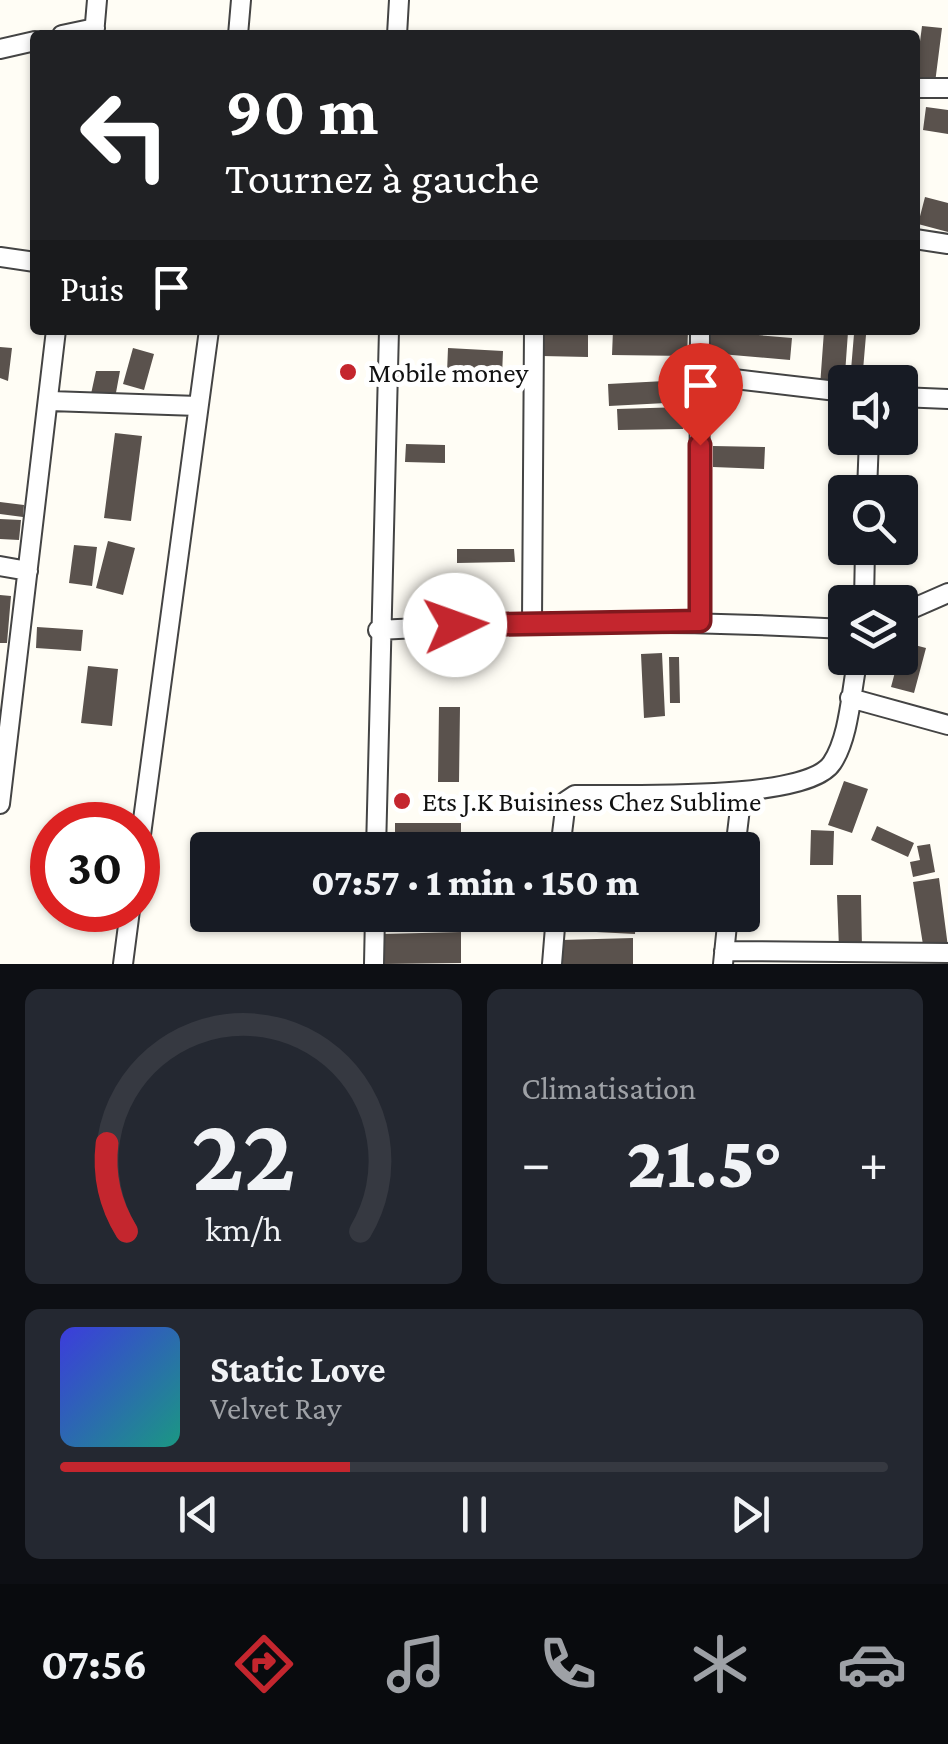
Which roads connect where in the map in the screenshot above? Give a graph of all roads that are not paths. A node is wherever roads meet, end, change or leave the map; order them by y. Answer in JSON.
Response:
{"nodes":[{"id":1,"x":97,"y":0,"type":"edge"},
{"id":2,"x":241,"y":0,"type":"edge"},
{"id":3,"x":398,"y":0,"type":"edge"},
{"id":4,"x":94,"y":30,"type":"edge"},
{"id":5,"x":238,"y":30,"type":"edge"},
{"id":6,"x":397,"y":30,"type":"edge"},
{"id":7,"x":30,"y":42,"type":"edge"},
{"id":8,"x":0,"y":49,"type":"edge"},
{"id":9,"x":920,"y":88,"type":"edge"},
{"id":10,"x":948,"y":88,"type":"edge"},
{"id":11,"x":920,"y":240,"type":"edge"},
{"id":12,"x":948,"y":244,"type":"edge"},
{"id":13,"x":0,"y":256,"type":"edge"},
{"id":14,"x":30,"y":261,"type":"edge"},
{"id":15,"x":56,"y":335,"type":"edge"},
{"id":16,"x":207,"y":335,"type":"edge"},
{"id":17,"x":388,"y":335,"type":"edge"},
{"id":18,"x":534,"y":335,"type":"edge"},
{"id":19,"x":700,"y":335,"type":"edge"},
{"id":20,"x":700,"y":375,"type":"junction"},
{"id":21,"x":828,"y":390,"type":"edge"},
{"id":22,"x":918,"y":397,"type":"edge"},
{"id":23,"x":948,"y":399,"type":"edge"},
{"id":24,"x":50,"y":401,"type":"junction"},
{"id":25,"x":198,"y":406,"type":"junction"},
{"id":26,"x":0,"y":566,"type":"edge"},
{"id":27,"x":28,"y":571,"type":"junction"},
{"id":28,"x":948,"y":593,"type":"edge"},
{"id":29,"x":918,"y":606,"type":"edge"},
{"id":30,"x":532,"y":621,"type":"junction"},
{"id":31,"x":700,"y":621,"type":"junction"},
{"id":32,"x":828,"y":628,"type":"edge"},
{"id":33,"x":378,"y":630,"type":"junction"},
{"id":34,"x":855,"y":675,"type":"edge"},
{"id":35,"x":850,"y":698,"type":"junction"},
{"id":36,"x":948,"y":725,"type":"edge"},
{"id":37,"x":742,"y":792,"type":"junction"},
{"id":38,"x":145,"y":802,"type":"edge"},
{"id":39,"x":0,"y":804,"type":"edge"},
{"id":40,"x":376,"y":832,"type":"edge"},
{"id":41,"x":561,"y":832,"type":"edge"},
{"id":42,"x":737,"y":832,"type":"edge"},
{"id":43,"x":127,"y":932,"type":"edge"},
{"id":44,"x":375,"y":932,"type":"edge"},
{"id":45,"x":555,"y":932,"type":"edge"},
{"id":46,"x":726,"y":932,"type":"edge"},
{"id":47,"x":948,"y":952,"type":"edge"},
{"id":48,"x":724,"y":958,"type":"edge"},
{"id":49,"x":123,"y":964,"type":"edge"},
{"id":50,"x":374,"y":964,"type":"edge"},
{"id":51,"x":552,"y":964,"type":"edge"}],
"edges":[{"from":1,"to":4,"type":"street"},
{"from":2,"to":5,"type":"street"},
{"from":3,"to":6,"type":"street"},
{"from":7,"to":8,"type":"street"},
{"from":9,"to":10,"type":"street"},
{"from":11,"to":12,"type":"street"},
{"from":13,"to":14,"type":"street"},
{"from":15,"to":24,"type":"street"},
{"from":16,"to":25,"type":"street"},
{"from":17,"to":33,"type":"street"},
{"from":18,"to":30,"type":"street"},
{"from":19,"to":20,"type":"street"},
{"from":20,"to":21,"type":"street"},
{"from":20,"to":31,"type":"street"},
{"from":22,"to":23,"type":"street"},
{"from":24,"to":25,"type":"street"},
{"from":24,"to":27,"type":"street"},
{"from":25,"to":38,"type":"street"},
{"from":26,"to":27,"type":"street"},
{"from":27,"to":39,"type":"street"},
{"from":28,"to":29,"type":"street"},
{"from":30,"to":31,"type":"street"},
{"from":30,"to":33,"type":"street"},
{"from":31,"to":32,"type":"street"},
{"from":33,"to":40,"type":"street"},
{"from":34,"to":35,"type":"street"},
{"from":35,"to":36,"type":"street"},
{"from":35,"to":37,"type":"street"},
{"from":37,"to":41,"type":"street"},
{"from":37,"to":42,"type":"street"},
{"from":43,"to":49,"type":"street"},
{"from":44,"to":50,"type":"street"},
{"from":45,"to":51,"type":"street"},
{"from":46,"to":48,"type":"street"},
{"from":47,"to":48,"type":"street"}]}
